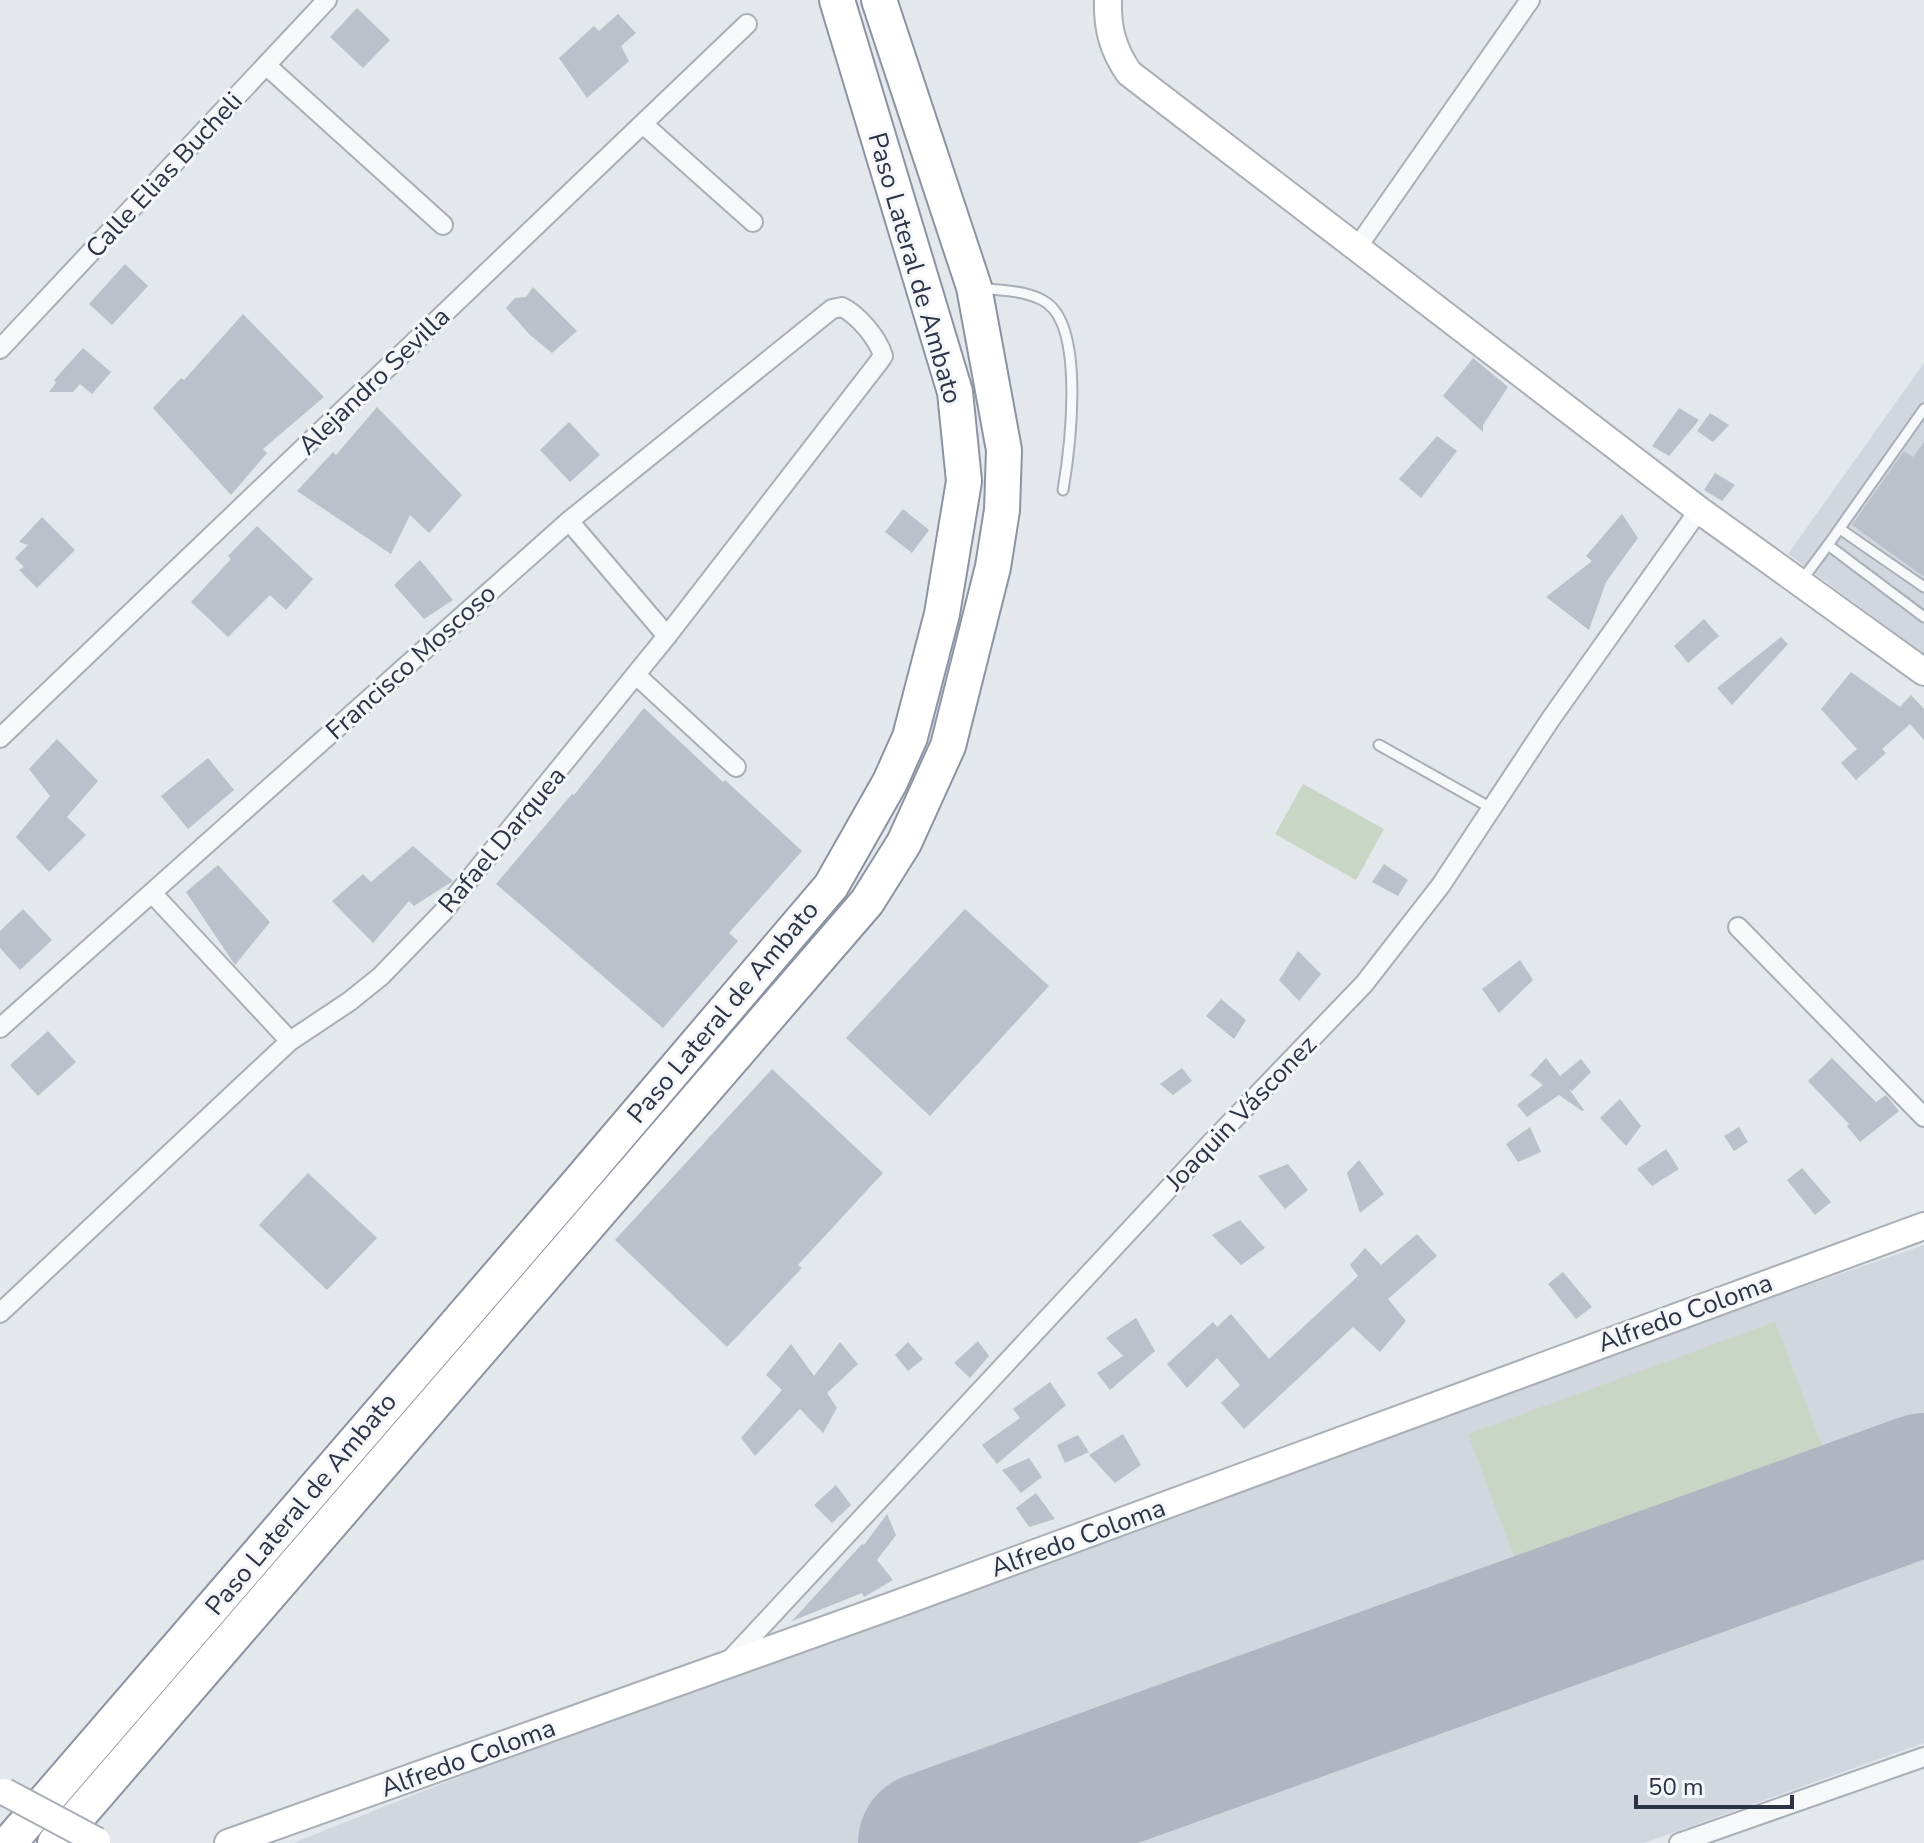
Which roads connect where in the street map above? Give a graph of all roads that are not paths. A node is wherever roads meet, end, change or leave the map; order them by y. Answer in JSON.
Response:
{"nodes":[{"id":1,"x":327,"y":0,"type":"edge"},
{"id":2,"x":837,"y":0,"type":"edge"},
{"id":3,"x":879,"y":0,"type":"edge"},
{"id":4,"x":891,"y":0,"type":"edge"},
{"id":5,"x":1108,"y":0,"type":"edge"},
{"id":6,"x":1530,"y":0,"type":"edge"},
{"id":7,"x":747,"y":24,"type":"dead end"},
{"id":8,"x":267,"y":66,"type":"junction"},
{"id":9,"x":643,"y":124,"type":"junction"},
{"id":10,"x":926,"y":137,"type":"junction"},
{"id":11,"x":753,"y":222,"type":"dead end"},
{"id":12,"x":443,"y":225,"type":"dead end"},
{"id":13,"x":1356,"y":249,"type":"junction"},
{"id":14,"x":974,"y":287,"type":"junction"},
{"id":15,"x":832,"y":309,"type":"joint"},
{"id":16,"x":0,"y":349,"type":"edge"},
{"id":17,"x":1924,"y":409,"type":"edge"},
{"id":18,"x":1063,"y":490,"type":"dead end"},
{"id":19,"x":1699,"y":510,"type":"junction"},
{"id":20,"x":569,"y":521,"type":"junction"},
{"id":21,"x":1840,"y":529,"type":"junction"},
{"id":22,"x":1828,"y":545,"type":"junction"},
{"id":23,"x":1799,"y":584,"type":"junction"},
{"id":24,"x":1924,"y":587,"type":"edge"},
{"id":25,"x":1924,"y":617,"type":"edge"},
{"id":26,"x":667,"y":636,"type":"junction"},
{"id":27,"x":1924,"y":672,"type":"edge"},
{"id":28,"x":636,"y":675,"type":"junction"},
{"id":29,"x":0,"y":738,"type":"edge"},
{"id":30,"x":1379,"y":745,"type":"dead end"},
{"id":31,"x":736,"y":767,"type":"dead end"},
{"id":32,"x":1491,"y":808,"type":"junction"},
{"id":33,"x":152,"y":893,"type":"junction"},
{"id":34,"x":1738,"y":927,"type":"dead end"},
{"id":35,"x":0,"y":1028,"type":"edge"},
{"id":36,"x":290,"y":1041,"type":"junction"},
{"id":37,"x":1924,"y":1117,"type":"edge"},
{"id":38,"x":1924,"y":1226,"type":"edge"},
{"id":39,"x":0,"y":1313,"type":"edge"},
{"id":40,"x":434,"y":1349,"type":"junction"},
{"id":41,"x":462,"y":1373,"type":"junction"},
{"id":42,"x":723,"y":1667,"type":"junction"},
{"id":43,"x":1924,"y":1757,"type":"edge"},
{"id":44,"x":2,"y":1790,"type":"edge"},
{"id":45,"x":99,"y":1842,"type":"edge"},
{"id":46,"x":9,"y":1843,"type":"edge"},
{"id":47,"x":55,"y":1843,"type":"edge"},
{"id":48,"x":228,"y":1843,"type":"edge"},
{"id":49,"x":1679,"y":1843,"type":"edge"}],
"edges":[{"from":1,"to":8,"type":"street","name":"Calle Elias Bucheli"},
{"from":2,"to":40,"type":"highway","name":"Paso Lateral de Ambato"},
{"from":3,"to":10,"type":"highway","name":"Paso Lateral de Ambato"},
{"from":4,"to":10,"type":"highway"},
{"from":5,"to":13,"type":"street"},
{"from":6,"to":13,"type":"street"},
{"from":7,"to":9,"type":"street","name":"Alejandro Sevilla"},
{"from":8,"to":12,"type":"street"},
{"from":8,"to":16,"type":"street","name":"Calle Elias Bucheli"},
{"from":9,"to":11,"type":"street"},
{"from":9,"to":29,"type":"street","name":"Alejandro Sevilla"},
{"from":10,"to":14,"type":"highway","name":"Paso Lateral de Ambato"},
{"from":13,"to":19,"type":"street"},
{"from":14,"to":18,"type":"lane"},
{"from":14,"to":41,"type":"highway","name":"Paso Lateral de Ambato"},
{"from":15,"to":20,"type":"street","name":"Francisco Moscoso"},
{"from":15,"to":26,"type":"street","name":"Rafael Darquea"},
{"from":17,"to":21,"type":"lane"},
{"from":19,"to":23,"type":"street"},
{"from":19,"to":32,"type":"street","name":"Joaquin Vásconez"},
{"from":20,"to":26,"type":"street"},
{"from":20,"to":33,"type":"street","name":"Francisco Moscoso"},
{"from":21,"to":22,"type":"lane"},
{"from":21,"to":24,"type":"lane"},
{"from":22,"to":23,"type":"lane"},
{"from":22,"to":25,"type":"lane"},
{"from":23,"to":27,"type":"street"},
{"from":26,"to":28,"type":"street","name":"Rafael Darquea"},
{"from":28,"to":31,"type":"street"},
{"from":28,"to":36,"type":"street","name":"Rafael Darquea"},
{"from":30,"to":32,"type":"lane"},
{"from":32,"to":42,"type":"street","name":"Joaquin Vásconez"},
{"from":33,"to":35,"type":"street","name":"Francisco Moscoso"},
{"from":33,"to":36,"type":"street"},
{"from":34,"to":37,"type":"street"},
{"from":36,"to":39,"type":"street","name":"Rafael Darquea"},
{"from":38,"to":42,"type":"street","name":"Alfredo Coloma"},
{"from":40,"to":41,"type":"highway"},
{"from":40,"to":46,"type":"highway","name":"Paso Lateral de Ambato"},
{"from":41,"to":47,"type":"highway","name":"Paso Lateral de Ambato"},
{"from":42,"to":48,"type":"street","name":"Alfredo Coloma"},
{"from":43,"to":49,"type":"street"},
{"from":44,"to":45,"type":"street","bridge":true}]}
